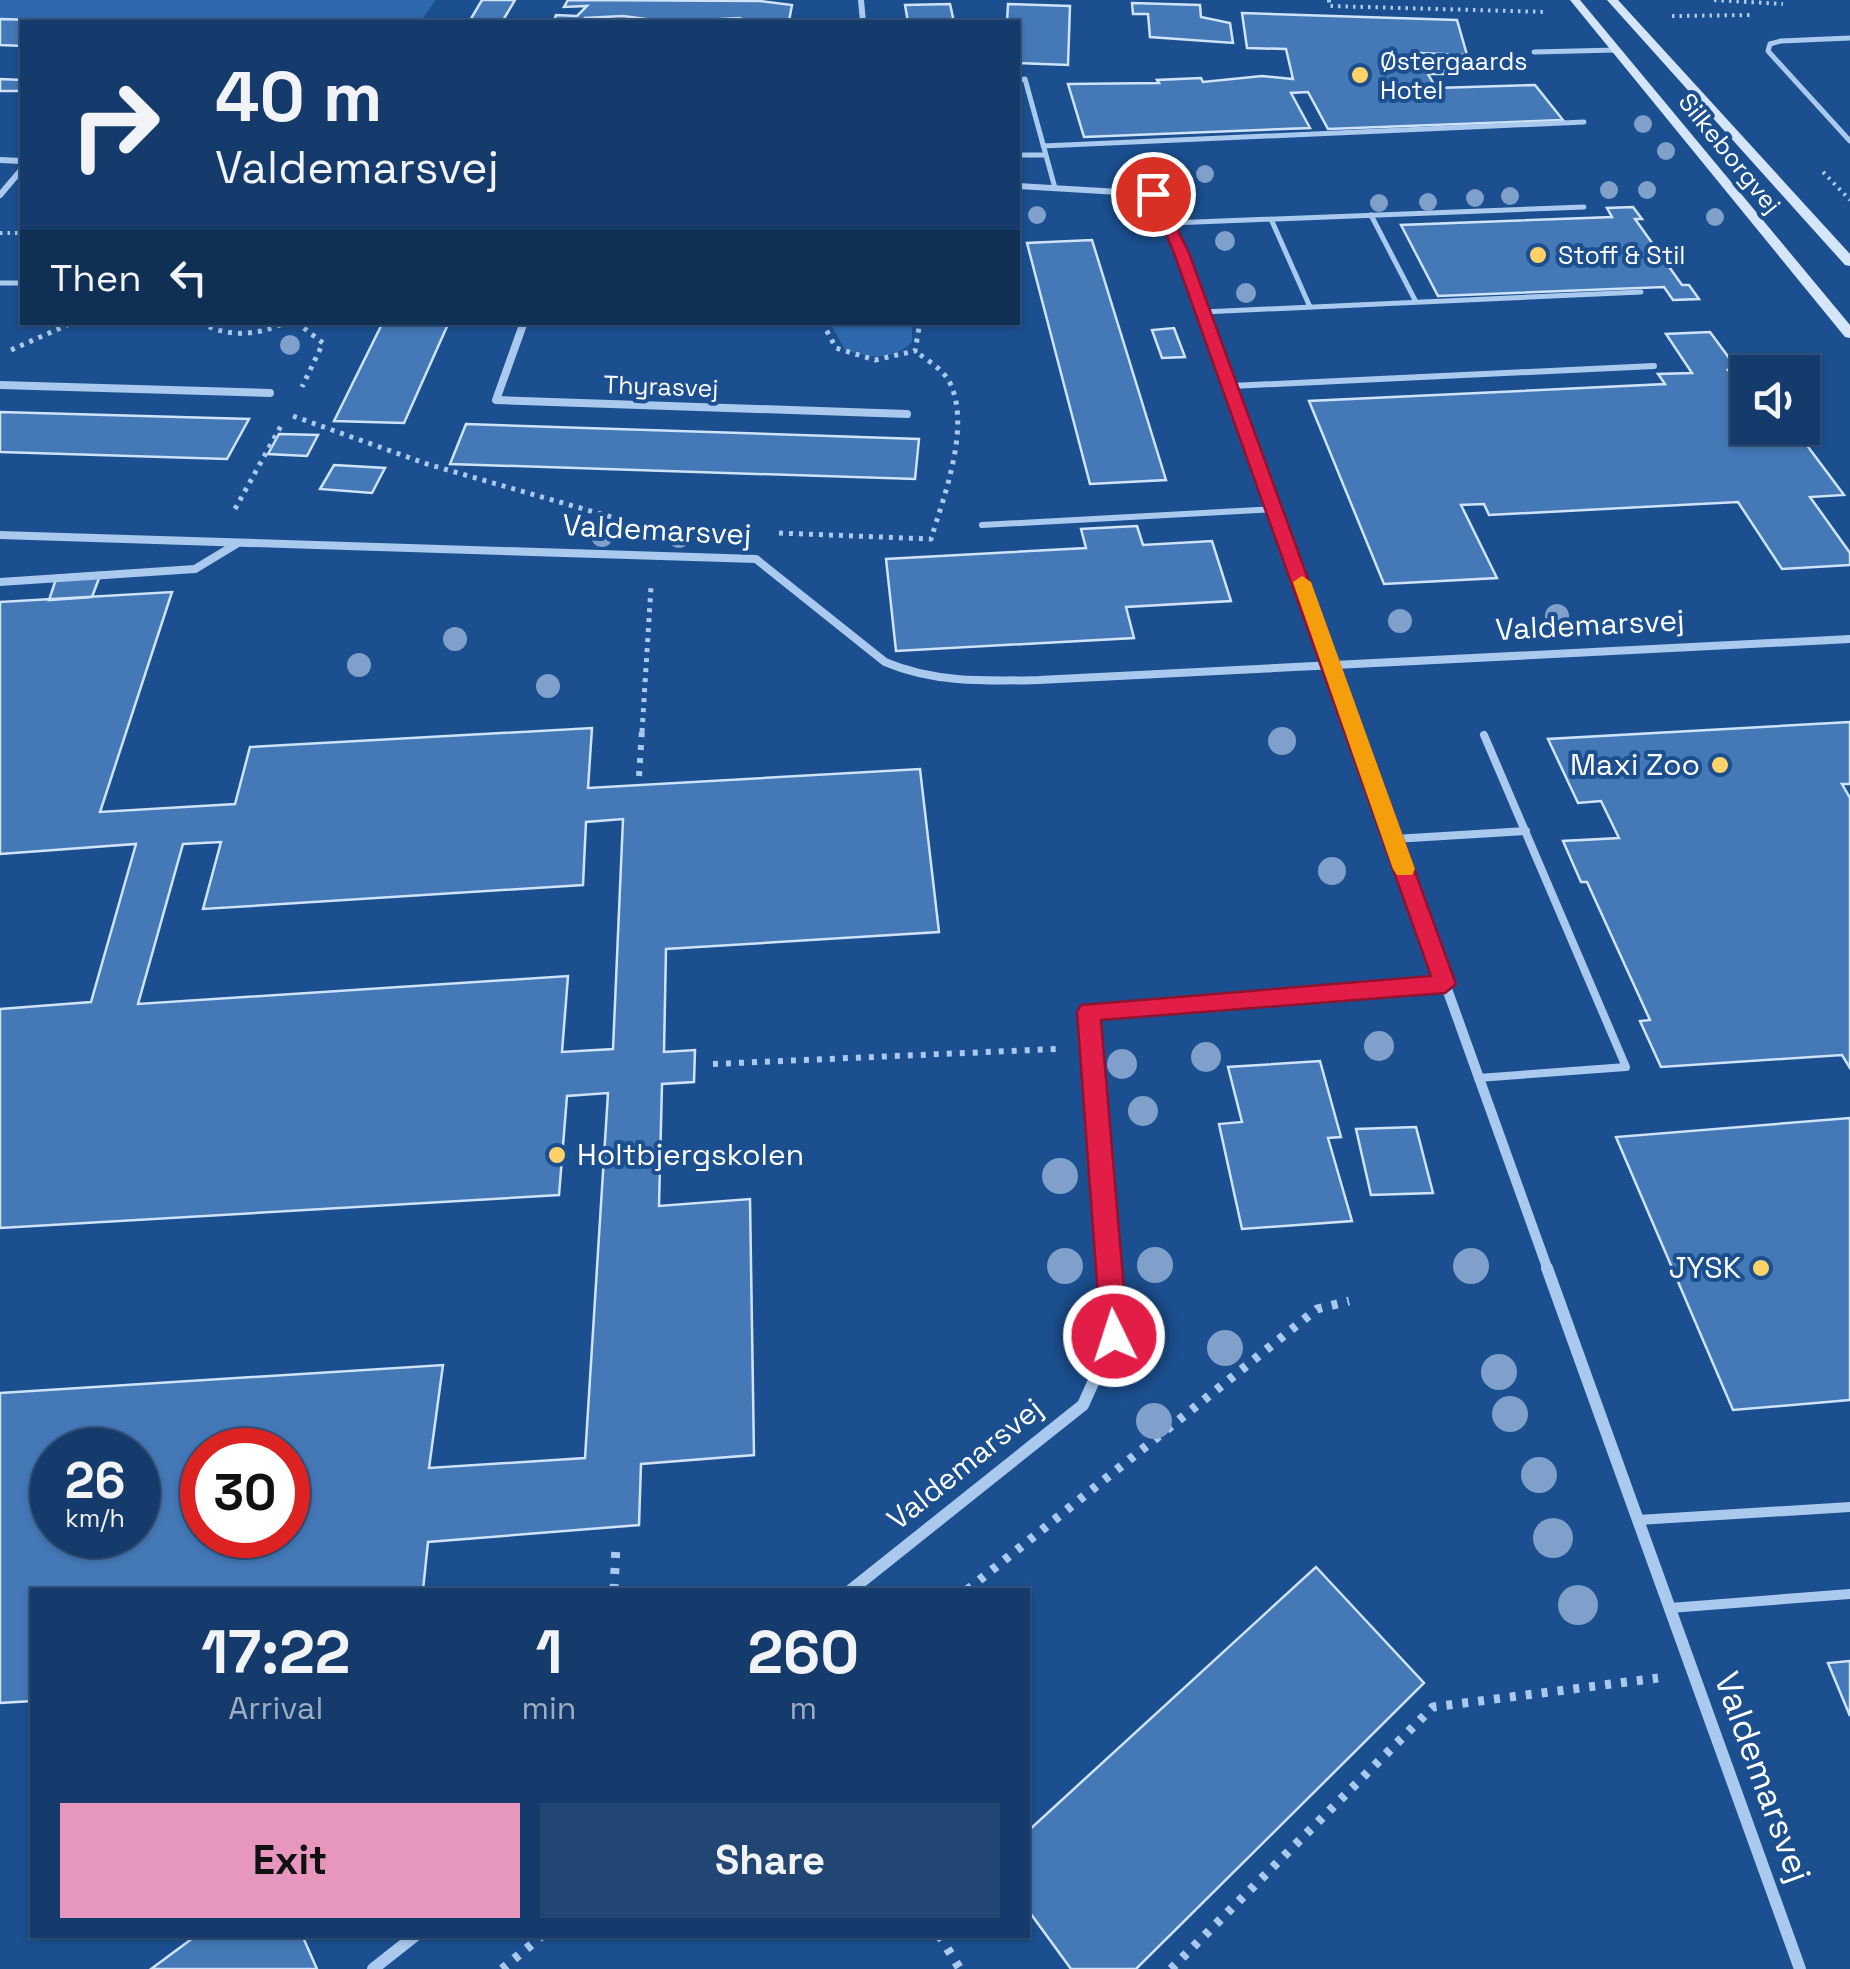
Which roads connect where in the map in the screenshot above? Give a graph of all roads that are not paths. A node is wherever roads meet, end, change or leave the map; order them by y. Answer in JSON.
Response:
{"nodes":[{"id":1,"x":1575,"y":0,"type":"edge"},
{"id":2,"x":1612,"y":0,"type":"edge"},
{"id":3,"x":1850,"y":38,"type":"edge"},
{"id":4,"x":1616,"y":50,"type":"junction"},
{"id":5,"x":1534,"y":52,"type":"dead end"},
{"id":6,"x":1020,"y":80,"type":"edge"},
{"id":7,"x":1584,"y":122,"type":"dead end"},
{"id":8,"x":1850,"y":141,"type":"edge"},
{"id":9,"x":1044,"y":146,"type":"junction"},
{"id":10,"x":1020,"y":155,"type":"edge"},
{"id":11,"x":1046,"y":155,"type":"junction"},
{"id":12,"x":20,"y":171,"type":"edge"},
{"id":13,"x":1020,"y":186,"type":"edge"},
{"id":14,"x":1055,"y":188,"type":"junction"},
{"id":15,"x":0,"y":196,"type":"edge"},
{"id":16,"x":1584,"y":207,"type":"dead end"},
{"id":17,"x":1371,"y":215,"type":"junction"},
{"id":18,"x":1271,"y":219,"type":"junction"},
{"id":19,"x":1170,"y":223,"type":"junction"},
{"id":20,"x":1850,"y":262,"type":"edge"},
{"id":21,"x":1640,"y":292,"type":"dead end"},
{"id":22,"x":1416,"y":302,"type":"junction"},
{"id":23,"x":1310,"y":307,"type":"junction"},
{"id":24,"x":1203,"y":312,"type":"junction"},
{"id":25,"x":523,"y":325,"type":"edge"},
{"id":26,"x":1850,"y":334,"type":"edge"},
{"id":27,"x":1654,"y":366,"type":"dead end"},
{"id":28,"x":0,"y":385,"type":"edge"},
{"id":29,"x":1230,"y":386,"type":"junction"},
{"id":30,"x":270,"y":394,"type":"dead end"},
{"id":31,"x":908,"y":414,"type":"dead end"},
{"id":32,"x":1276,"y":509,"type":"junction"},
{"id":33,"x":982,"y":526,"type":"dead end"},
{"id":34,"x":0,"y":535,"type":"edge"},
{"id":35,"x":239,"y":543,"type":"junction"},
{"id":36,"x":0,"y":582,"type":"edge"},
{"id":37,"x":1850,"y":639,"type":"edge"},
{"id":38,"x":1333,"y":666,"type":"junction"},
{"id":39,"x":1484,"y":735,"type":"dead end"},
{"id":40,"x":1526,"y":831,"type":"junction"},
{"id":41,"x":1394,"y":839,"type":"junction"},
{"id":42,"x":1445,"y":984,"type":"junction"},
{"id":43,"x":1478,"y":1078,"type":"junction"},
{"id":44,"x":1850,"y":1507,"type":"edge"},
{"id":45,"x":1638,"y":1520,"type":"junction"},
{"id":46,"x":853,"y":1588,"type":"edge"},
{"id":47,"x":1850,"y":1594,"type":"edge"},
{"id":48,"x":1670,"y":1608,"type":"junction"},
{"id":49,"x":412,"y":1938,"type":"edge"},
{"id":50,"x":373,"y":1969,"type":"edge"},
{"id":51,"x":1800,"y":1969,"type":"edge"}],
"edges":[{"from":1,"to":4,"type":"main road","name":"Silkeborgvej"},
{"from":2,"to":20,"type":"main road","name":"Silkeborgvej"},
{"from":3,"to":8,"type":"lane"},
{"from":4,"to":5,"type":"lane"},
{"from":4,"to":26,"type":"main road","name":"Silkeborgvej"},
{"from":6,"to":9,"type":"lane"},
{"from":7,"to":9,"type":"lane"},
{"from":9,"to":11,"type":"lane"},
{"from":10,"to":11,"type":"lane"},
{"from":11,"to":14,"type":"lane"},
{"from":12,"to":15,"type":"street"},
{"from":13,"to":14,"type":"street"},
{"from":14,"to":19,"type":"street"},
{"from":16,"to":17,"type":"lane"},
{"from":17,"to":18,"type":"lane"},
{"from":17,"to":22,"type":"lane"},
{"from":18,"to":19,"type":"lane"},
{"from":18,"to":23,"type":"lane"},
{"from":19,"to":24,"type":"street"},
{"from":21,"to":22,"type":"lane"},
{"from":22,"to":23,"type":"lane"},
{"from":23,"to":24,"type":"lane"},
{"from":24,"to":29,"type":"street"},
{"from":25,"to":31,"type":"street","name":"Thyrasvej"},
{"from":27,"to":29,"type":"lane"},
{"from":28,"to":30,"type":"street"},
{"from":29,"to":32,"type":"street"},
{"from":32,"to":33,"type":"lane"},
{"from":32,"to":38,"type":"street"},
{"from":34,"to":35,"type":"street","name":"Valdemarsvej"},
{"from":35,"to":36,"type":"street"},
{"from":35,"to":38,"type":"street","name":"Valdemarsvej"},
{"from":37,"to":38,"type":"street","name":"Valdemarsvej"},
{"from":38,"to":41,"type":"street","name":"Valdemarsvej"},
{"from":39,"to":40,"type":"lane"},
{"from":40,"to":41,"type":"lane"},
{"from":40,"to":43,"type":"lane"},
{"from":41,"to":42,"type":"street","name":"Valdemarsvej"},
{"from":42,"to":43,"type":"street","name":"Valdemarsvej"},
{"from":42,"to":46,"type":"street","name":"Valdemarsvej"},
{"from":43,"to":45,"type":"street","name":"Valdemarsvej"},
{"from":44,"to":45,"type":"lane"},
{"from":45,"to":48,"type":"street","name":"Valdemarsvej"},
{"from":47,"to":48,"type":"lane"},
{"from":48,"to":51,"type":"street","name":"Valdemarsvej"},
{"from":49,"to":50,"type":"street"}]}
